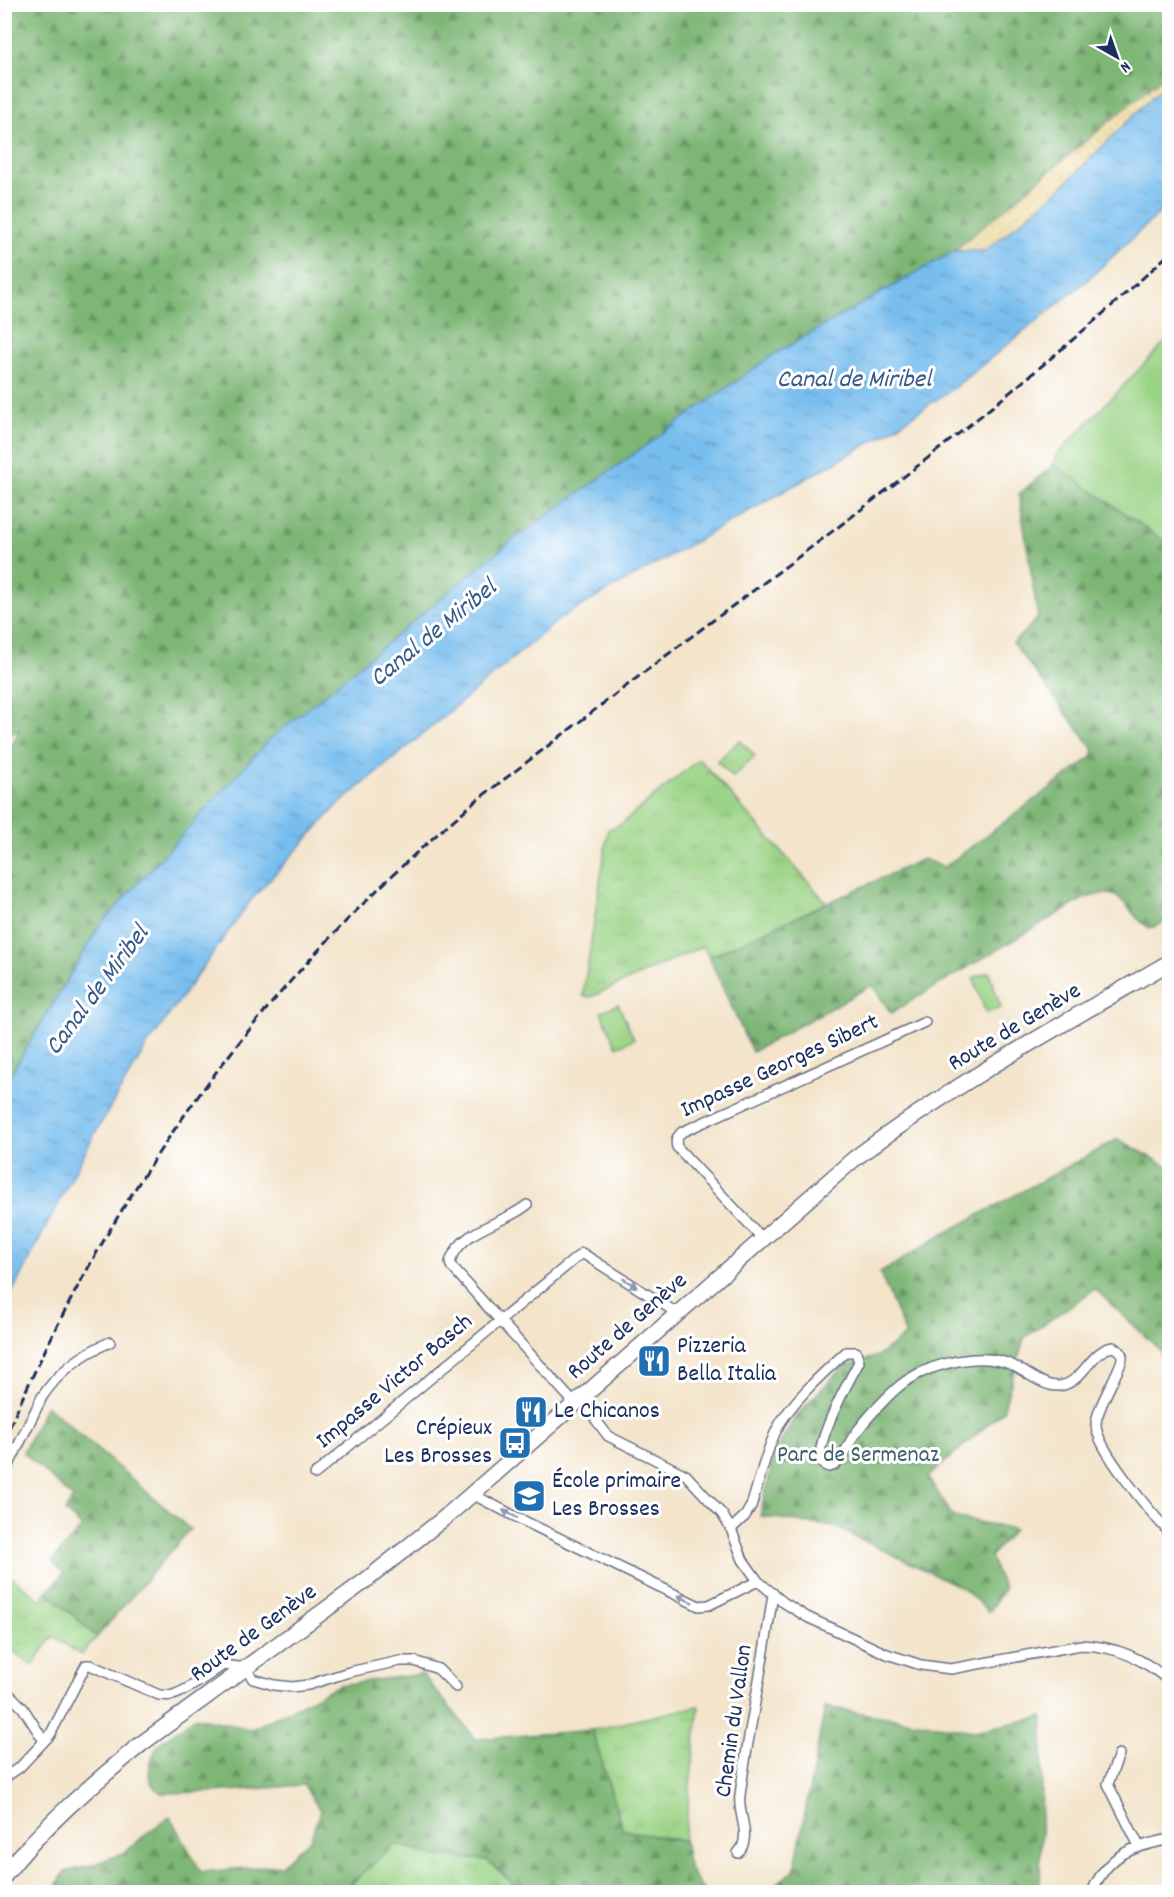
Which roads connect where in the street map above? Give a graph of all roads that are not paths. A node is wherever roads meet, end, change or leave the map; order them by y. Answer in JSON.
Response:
{"nodes":[{"id":1,"x":1170,"y":962,"type":"edge"},
{"id":2,"x":925,"y":1022,"type":"dead end"},
{"id":3,"x":527,"y":1205,"type":"dead end"},
{"id":4,"x":762,"y":1238,"type":"junction"},
{"id":5,"x":677,"y":1313,"type":"junction"},
{"id":6,"x":500,"y":1320,"type":"junction"},
{"id":7,"x":110,"y":1341,"type":"dead end"},
{"id":8,"x":580,"y":1399,"type":"junction"},
{"id":9,"x":315,"y":1473,"type":"dead end"},
{"id":10,"x":4,"y":1475,"type":"edge"},
{"id":11,"x":472,"y":1494,"type":"junction"},
{"id":12,"x":731,"y":1529,"type":"junction"},
{"id":13,"x":1170,"y":1533,"type":"edge"},
{"id":14,"x":758,"y":1581,"type":"junction"},
{"id":15,"x":773,"y":1593,"type":"junction"},
{"id":16,"x":245,"y":1668,"type":"junction"},
{"id":17,"x":1170,"y":1682,"type":"edge"},
{"id":18,"x":456,"y":1687,"type":"dead end"},
{"id":19,"x":4,"y":1689,"type":"edge"},
{"id":20,"x":44,"y":1741,"type":"junction"},
{"id":21,"x":1119,"y":1754,"type":"dead end"},
{"id":22,"x":4,"y":1778,"type":"edge"},
{"id":23,"x":1170,"y":1839,"type":"edge"},
{"id":24,"x":1139,"y":1846,"type":"junction"},
{"id":25,"x":738,"y":1853,"type":"dead end"},
{"id":26,"x":4,"y":1876,"type":"edge"},
{"id":27,"x":1092,"y":1893,"type":"edge"}],
"edges":[{"from":1,"to":4,"type":"main road","name":"Route de Genève"},
{"from":2,"to":4,"type":"street","name":"Impasse Georges Sibert"},
{"from":3,"to":6,"type":"street"},
{"from":4,"to":5,"type":"main road","name":"Route de Genève"},
{"from":6,"to":5,"type":"street","name":"Impasse Victor Basch","one_way":true},
{"from":5,"to":8,"type":"main road","name":"Route de Genève"},
{"from":6,"to":8,"type":"street"},
{"from":6,"to":9,"type":"street","name":"Impasse Victor Basch"},
{"from":7,"to":10,"type":"street"},
{"from":8,"to":11,"type":"main road","name":"Route de Genève"},
{"from":8,"to":12,"type":"street"},
{"from":14,"to":11,"type":"street","one_way":true},
{"from":11,"to":16,"type":"main road","name":"Route de Genève"},
{"from":12,"to":13,"type":"street"},
{"from":12,"to":14,"type":"street"},
{"from":14,"to":15,"type":"street"},
{"from":15,"to":17,"type":"street"},
{"from":15,"to":25,"type":"street","name":"Chemin du Vallon"},
{"from":16,"to":18,"type":"street"},
{"from":16,"to":20,"type":"street"},
{"from":16,"to":26,"type":"main road","name":"Route de Genève"},
{"from":19,"to":20,"type":"street"},
{"from":20,"to":22,"type":"street"},
{"from":21,"to":24,"type":"street"},
{"from":23,"to":24,"type":"street"},
{"from":24,"to":27,"type":"street"}]}
